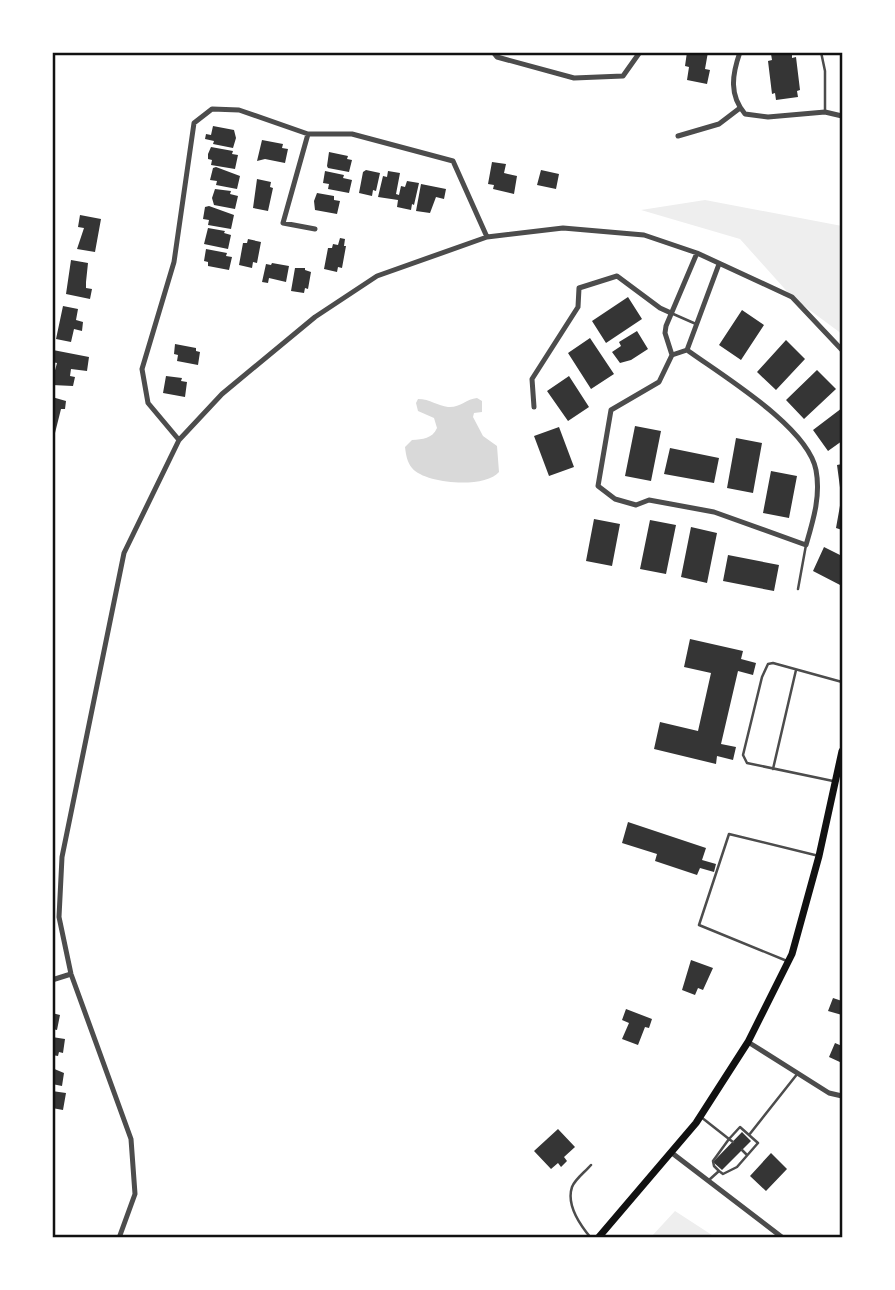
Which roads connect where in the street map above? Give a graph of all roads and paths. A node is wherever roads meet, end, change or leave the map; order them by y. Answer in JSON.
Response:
{"nodes":[{"id":1,"x":493,"y":52,"type":"edge"},
{"id":2,"x":640,"y":52,"type":"edge"},
{"id":3,"x":740,"y":52,"type":"edge"},
{"id":4,"x":821,"y":52,"type":"edge"},
{"id":5,"x":740,"y":108,"type":"junction"},
{"id":6,"x":825,"y":112,"type":"junction"},
{"id":7,"x":842,"y":116,"type":"edge"},
{"id":8,"x":308,"y":134,"type":"junction"},
{"id":9,"x":678,"y":136,"type":"dead end"},
{"id":10,"x":315,"y":229,"type":"dead end"},
{"id":11,"x":487,"y":237,"type":"junction"},
{"id":12,"x":697,"y":253,"type":"junction"},
{"id":13,"x":719,"y":264,"type":"junction"},
{"id":14,"x":671,"y":313,"type":"junction"},
{"id":15,"x":696,"y":324,"type":"junction"},
{"id":16,"x":687,"y":349,"type":"junction"},
{"id":17,"x":842,"y":350,"type":"edge"},
{"id":18,"x":672,"y":355,"type":"junction"},
{"id":19,"x":534,"y":407,"type":"dead end"},
{"id":20,"x":179,"y":440,"type":"junction"},
{"id":21,"x":806,"y":545,"type":"junction"},
{"id":22,"x":798,"y":589,"type":"dead end"},
{"id":23,"x":796,"y":670,"type":"junction"},
{"id":24,"x":842,"y":682,"type":"edge"},
{"id":25,"x":842,"y":751,"type":"edge"},
{"id":26,"x":773,"y":769,"type":"junction"},
{"id":27,"x":836,"y":782,"type":"junction"},
{"id":28,"x":819,"y":856,"type":"junction"},
{"id":29,"x":788,"y":962,"type":"junction"},
{"id":30,"x":71,"y":974,"type":"junction"},
{"id":31,"x":52,"y":980,"type":"edge"},
{"id":32,"x":748,"y":1042,"type":"junction"},
{"id":33,"x":798,"y":1073,"type":"junction"},
{"id":34,"x":842,"y":1096,"type":"edge"},
{"id":35,"x":700,"y":1116,"type":"junction"},
{"id":36,"x":749,"y":1135,"type":"junction"},
{"id":37,"x":731,"y":1140,"type":"junction"},
{"id":38,"x":742,"y":1150,"type":"dead end"},
{"id":39,"x":672,"y":1153,"type":"junction"},
{"id":40,"x":747,"y":1155,"type":"junction"},
{"id":41,"x":731,"y":1161,"type":"dead end"},
{"id":42,"x":591,"y":1166,"type":"dead end"},
{"id":43,"x":737,"y":1167,"type":"junction"},
{"id":44,"x":719,"y":1171,"type":"junction"},
{"id":45,"x":709,"y":1180,"type":"junction"},
{"id":46,"x":119,"y":1237,"type":"edge"},
{"id":47,"x":592,"y":1237,"type":"edge"},
{"id":48,"x":598,"y":1237,"type":"edge"},
{"id":49,"x":783,"y":1237,"type":"edge"}],
"edges":[{"from":1,"to":2,"type":"street"},
{"from":3,"to":5,"type":"street"},
{"from":4,"to":6,"type":"lane"},
{"from":5,"to":6,"type":"street"},
{"from":5,"to":9,"type":"street"},
{"from":6,"to":7,"type":"street"},
{"from":8,"to":10,"type":"street"},
{"from":8,"to":11,"type":"street"},
{"from":8,"to":20,"type":"street"},
{"from":11,"to":12,"type":"street"},
{"from":11,"to":20,"type":"street"},
{"from":12,"to":13,"type":"street"},
{"from":12,"to":14,"type":"street"},
{"from":13,"to":15,"type":"street"},
{"from":13,"to":17,"type":"street"},
{"from":14,"to":15,"type":"lane"},
{"from":14,"to":18,"type":"street"},
{"from":14,"to":19,"type":"street"},
{"from":15,"to":16,"type":"street"},
{"from":16,"to":18,"type":"street"},
{"from":16,"to":21,"type":"street"},
{"from":18,"to":21,"type":"street"},
{"from":20,"to":30,"type":"street"},
{"from":21,"to":22,"type":"lane"},
{"from":23,"to":24,"type":"lane"},
{"from":23,"to":26,"type":"lane"},
{"from":23,"to":26,"type":"lane"},
{"from":25,"to":27,"type":"main road"},
{"from":26,"to":27,"type":"lane"},
{"from":27,"to":28,"type":"main road"},
{"from":28,"to":29,"type":"main road"},
{"from":28,"to":29,"type":"lane"},
{"from":29,"to":32,"type":"main road"},
{"from":30,"to":31,"type":"street"},
{"from":30,"to":46,"type":"street"},
{"from":32,"to":33,"type":"street"},
{"from":32,"to":35,"type":"main road"},
{"from":33,"to":34,"type":"street"},
{"from":33,"to":36,"type":"lane"},
{"from":35,"to":37,"type":"lane"},
{"from":35,"to":39,"type":"main road"},
{"from":36,"to":37,"type":"lane"},
{"from":36,"to":40,"type":"lane"},
{"from":37,"to":44,"type":"lane"},
{"from":38,"to":40,"type":"lane"},
{"from":39,"to":45,"type":"street"},
{"from":39,"to":48,"type":"main road"},
{"from":40,"to":43,"type":"lane"},
{"from":41,"to":43,"type":"lane"},
{"from":42,"to":47,"type":"lane"},
{"from":43,"to":44,"type":"lane"},
{"from":44,"to":45,"type":"lane"},
{"from":45,"to":49,"type":"street"}]}
